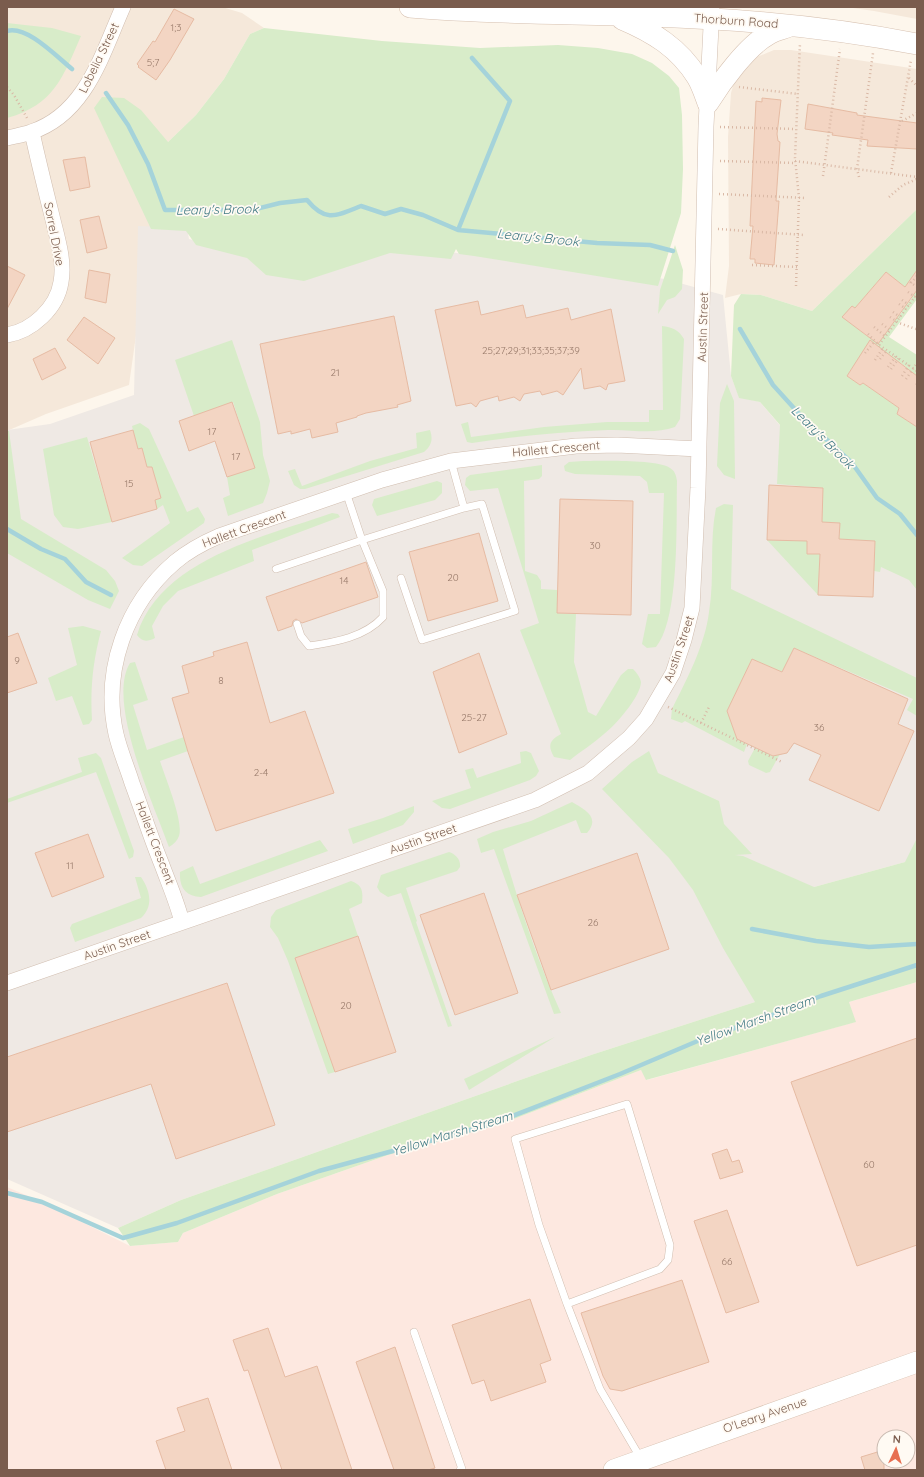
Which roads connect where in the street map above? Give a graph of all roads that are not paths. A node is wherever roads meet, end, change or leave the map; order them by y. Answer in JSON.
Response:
{"nodes":[{"id":1,"x":123,"y":7,"type":"edge"},
{"id":2,"x":410,"y":7,"type":"edge"},
{"id":3,"x":645,"y":7,"type":"edge"},
{"id":4,"x":756,"y":7,"type":"edge"},
{"id":5,"x":712,"y":13,"type":"edge"},
{"id":6,"x":613,"y":15,"type":"junction"},
{"id":7,"x":796,"y":26,"type":"junction"},
{"id":8,"x":915,"y":44,"type":"edge"},
{"id":9,"x":708,"y":103,"type":"junction"},
{"id":10,"x":32,"y":132,"type":"junction"},
{"id":11,"x":7,"y":138,"type":"edge"},
{"id":12,"x":7,"y":335,"type":"edge"},
{"id":13,"x":699,"y":449,"type":"junction"},
{"id":14,"x":451,"y":461,"type":"junction"},
{"id":15,"x":346,"y":492,"type":"junction"},
{"id":16,"x":464,"y":508,"type":"junction"},
{"id":17,"x":362,"y":540,"type":"junction"},
{"id":18,"x":276,"y":569,"type":"dead end"},
{"id":19,"x":400,"y":578,"type":"dead end"},
{"id":20,"x":297,"y":624,"type":"dead end"},
{"id":21,"x":182,"y":922,"type":"junction"},
{"id":22,"x":7,"y":983,"type":"edge"},
{"id":23,"x":567,"y":1304,"type":"junction"},
{"id":24,"x":414,"y":1332,"type":"dead end"},
{"id":25,"x":917,"y":1362,"type":"edge"},
{"id":26,"x":642,"y":1459,"type":"junction"},
{"id":27,"x":460,"y":1470,"type":"edge"},
{"id":28,"x":614,"y":1470,"type":"edge"}],
"edges":[{"from":1,"to":10,"type":"street","name":"Lobelia Street"},
{"from":2,"to":6,"type":"main road","name":"Thorburn Road"},
{"from":3,"to":6,"type":"main road"},
{"from":4,"to":7,"type":"main road"},
{"from":5,"to":6,"type":"main road","name":"Thorburn Road"},
{"from":5,"to":7,"type":"main road","name":"Thorburn Road"},
{"from":5,"to":9,"type":"street","name":"Austin Street"},
{"from":6,"to":9,"type":"main road"},
{"from":7,"to":8,"type":"main road","name":"Thorburn Road"},
{"from":7,"to":9,"type":"main road"},
{"from":9,"to":13,"type":"street","name":"Austin Street"},
{"from":10,"to":11,"type":"street","name":"Lobelia Street"},
{"from":10,"to":12,"type":"street","name":"Sorrel Drive"},
{"from":13,"to":14,"type":"street","name":"Hallett Crescent"},
{"from":13,"to":21,"type":"street","name":"Austin Street"},
{"from":14,"to":15,"type":"street","name":"Hallett Crescent"},
{"from":14,"to":16,"type":"lane"},
{"from":15,"to":17,"type":"lane"},
{"from":15,"to":21,"type":"street","name":"Hallett Crescent"},
{"from":16,"to":17,"type":"lane"},
{"from":16,"to":19,"type":"lane"},
{"from":17,"to":18,"type":"lane"},
{"from":17,"to":20,"type":"lane"},
{"from":21,"to":22,"type":"street","name":"Austin Street"},
{"from":23,"to":23,"type":"lane"},
{"from":23,"to":26,"type":"lane"},
{"from":24,"to":27,"type":"lane"},
{"from":25,"to":26,"type":"main road","name":"O'Leary Avenue"},
{"from":26,"to":28,"type":"main road","name":"O'Leary Avenue"}]}
